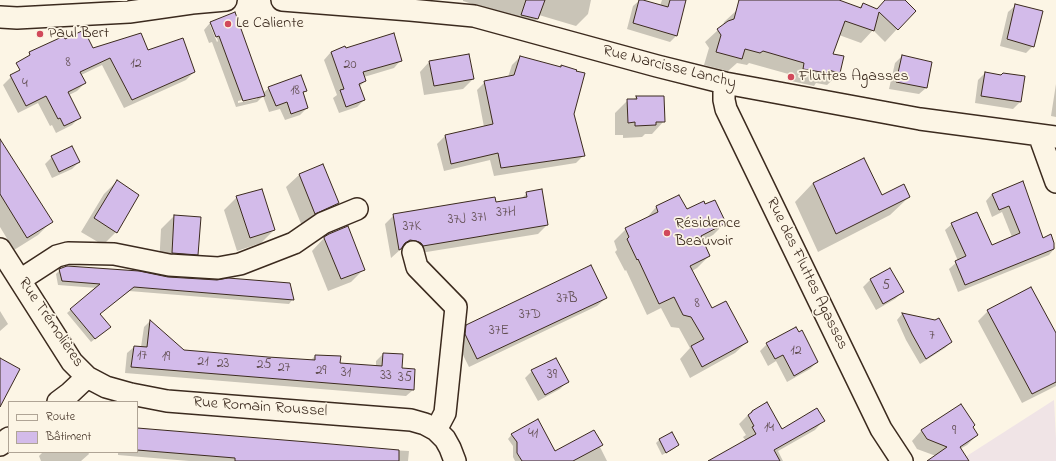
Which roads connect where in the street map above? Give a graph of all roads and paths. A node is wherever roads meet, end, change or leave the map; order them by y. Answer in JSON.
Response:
{"nodes":[{"id":1,"x":226,"y":0,"type":"edge"},
{"id":2,"x":282,"y":0,"type":"edge"},
{"id":3,"x":307,"y":1,"type":"edge"},
{"id":4,"x":0,"y":17,"type":"edge"},
{"id":5,"x":725,"y":83,"type":"junction"},
{"id":6,"x":1048,"y":136,"type":"edge"},
{"id":7,"x":1056,"y":182,"type":"edge"},
{"id":8,"x":357,"y":209,"type":"dead end"},
{"id":9,"x":0,"y":249,"type":"edge"},
{"id":10,"x":413,"y":252,"type":"dead end"},
{"id":11,"x":20,"y":280,"type":"junction"},
{"id":12,"x":88,"y":377,"type":"junction"},
{"id":13,"x":59,"y":401,"type":"edge"},
{"id":14,"x":436,"y":430,"type":"junction"},
{"id":15,"x":8,"y":439,"type":"edge"},
{"id":16,"x":0,"y":445,"type":"edge"},
{"id":17,"x":455,"y":461,"type":"edge"},
{"id":18,"x":902,"y":461,"type":"edge"}],
"edges":[{"from":1,"to":4,"type":"street"},
{"from":2,"to":3,"type":"street","name":"Rue Narcisse Lanchy"},
{"from":3,"to":5,"type":"street","name":"Rue Narcisse Lanchy"},
{"from":5,"to":6,"type":"street","name":"Rue Narcisse Lanchy"},
{"from":5,"to":18,"type":"street","name":"Rue des Fluttes Agasses"},
{"from":6,"to":7,"type":"street"},
{"from":8,"to":11,"type":"street"},
{"from":9,"to":11,"type":"street","name":"Rue Trémolières"},
{"from":10,"to":14,"type":"street"},
{"from":11,"to":12,"type":"street","name":"Rue Trémolières"},
{"from":12,"to":13,"type":"street"},
{"from":12,"to":14,"type":"street","name":"Rue Romain Roussel"},
{"from":14,"to":17,"type":"street","name":"Rue Romain Roussel"},
{"from":15,"to":16,"type":"street"}]}
